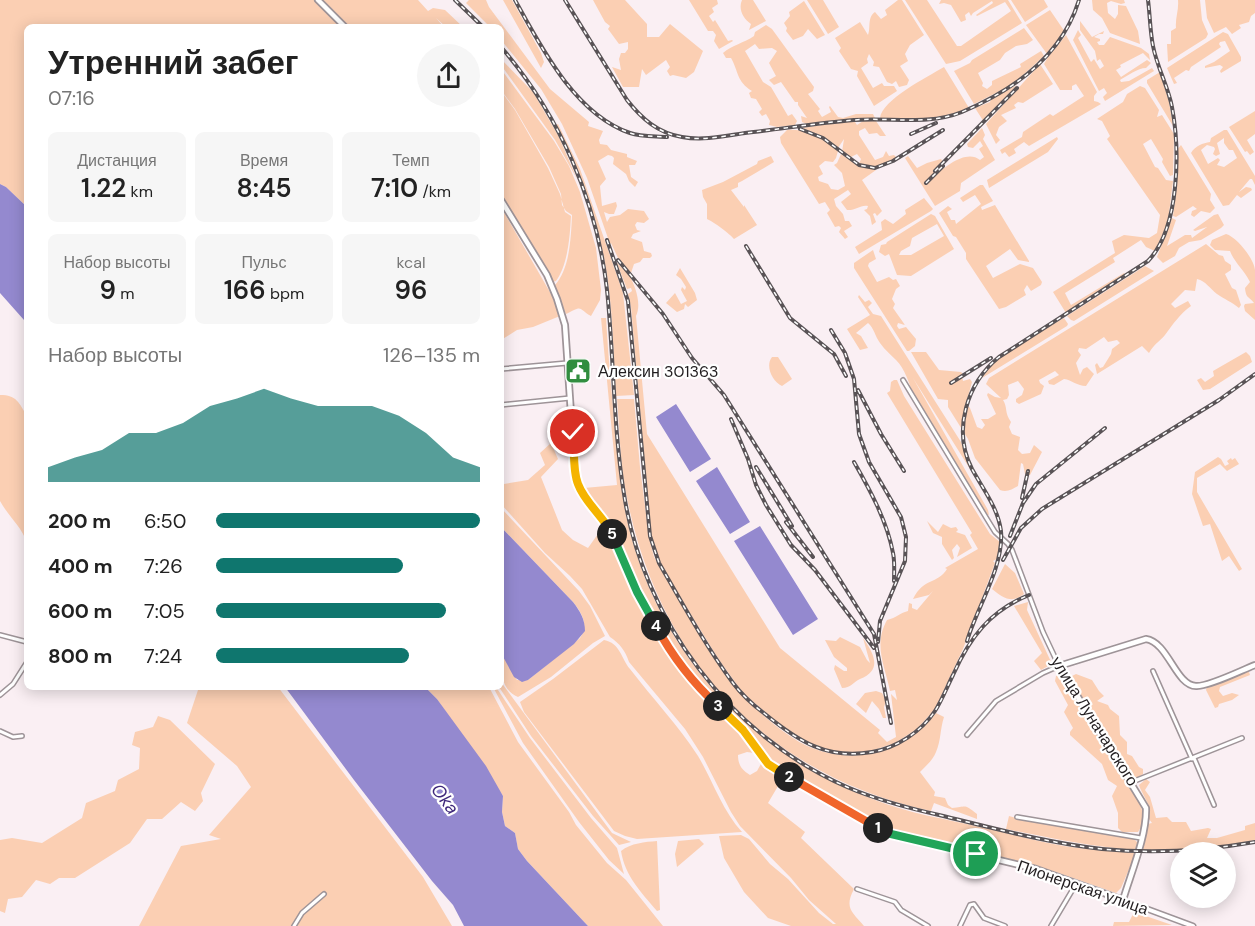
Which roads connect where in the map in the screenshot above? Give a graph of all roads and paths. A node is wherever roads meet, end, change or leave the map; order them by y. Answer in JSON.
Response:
{"nodes":[{"id":1,"x":318,"y":0,"type":"edge"},
{"id":2,"x":342,"y":24,"type":"edge"},
{"id":3,"x":504,"y":205,"type":"edge"},
{"id":4,"x":567,"y":363,"type":"junction"},
{"id":5,"x":504,"y":369,"type":"edge"},
{"id":6,"x":903,"y":380,"type":"dead end"},
{"id":7,"x":570,"y":398,"type":"junction"},
{"id":8,"x":504,"y":405,"type":"edge"},
{"id":9,"x":0,"y":635,"type":"edge"},
{"id":10,"x":24,"y":641,"type":"edge"},
{"id":11,"x":1255,"y":665,"type":"edge"},
{"id":12,"x":1059,"y":666,"type":"junction"},
{"id":13,"x":24,"y":667,"type":"edge"},
{"id":14,"x":1153,"y":671,"type":"dead end"},
{"id":15,"x":0,"y":695,"type":"edge"},
{"id":16,"x":0,"y":731,"type":"edge"},
{"id":17,"x":967,"y":735,"type":"dead end"},
{"id":18,"x":22,"y":736,"type":"dead end"},
{"id":19,"x":1242,"y":738,"type":"dead end"},
{"id":20,"x":1193,"y":759,"type":"junction"},
{"id":21,"x":1132,"y":782,"type":"junction"},
{"id":22,"x":1214,"y":805,"type":"dead end"},
{"id":23,"x":1017,"y":817,"type":"dead end"},
{"id":24,"x":1141,"y":838,"type":"junction"},
{"id":25,"x":1076,"y":884,"type":"junction"},
{"id":26,"x":857,"y":889,"type":"dead end"},
{"id":27,"x":324,"y":894,"type":"dead end"},
{"id":28,"x":1123,"y":900,"type":"junction"},
{"id":29,"x":991,"y":921,"type":"junction"},
{"id":30,"x":294,"y":926,"type":"edge"},
{"id":31,"x":928,"y":926,"type":"edge"},
{"id":32,"x":960,"y":926,"type":"edge"},
{"id":33,"x":992,"y":926,"type":"edge"},
{"id":34,"x":1005,"y":926,"type":"edge"},
{"id":35,"x":1051,"y":926,"type":"edge"},
{"id":36,"x":1193,"y":926,"type":"edge"}],
"edges":[{"from":1,"to":2,"type":"main road"},
{"from":3,"to":4,"type":"main road","name":"Пионерская улица"},
{"from":4,"to":5,"type":"street"},
{"from":4,"to":7,"type":"main road","name":"Пионерская улица"},
{"from":6,"to":12,"type":"street","name":"улица Луначарского"},
{"from":7,"to":8,"type":"street"},
{"from":7,"to":25,"type":"main road","name":"Пионерская улица"},
{"from":9,"to":10,"type":"street"},
{"from":11,"to":12,"type":"main road"},
{"from":12,"to":17,"type":"street"},
{"from":12,"to":21,"type":"main road","name":"улица Луначарского"},
{"from":13,"to":15,"type":"street"},
{"from":14,"to":20,"type":"street"},
{"from":16,"to":18,"type":"street"},
{"from":19,"to":20,"type":"street"},
{"from":20,"to":21,"type":"street"},
{"from":20,"to":22,"type":"street"},
{"from":21,"to":24,"type":"main road","name":"улица Луначарского"},
{"from":23,"to":24,"type":"street"},
{"from":24,"to":28,"type":"main road","name":"улица Луначарского"},
{"from":25,"to":28,"type":"main road","name":"Пионерская улица"},
{"from":25,"to":35,"type":"street"},
{"from":26,"to":31,"type":"street"},
{"from":27,"to":30,"type":"street"},
{"from":28,"to":36,"type":"street","name":"Пионерская улица"},
{"from":29,"to":32,"type":"street"},
{"from":29,"to":33,"type":"street"},
{"from":29,"to":34,"type":"street"}]}
